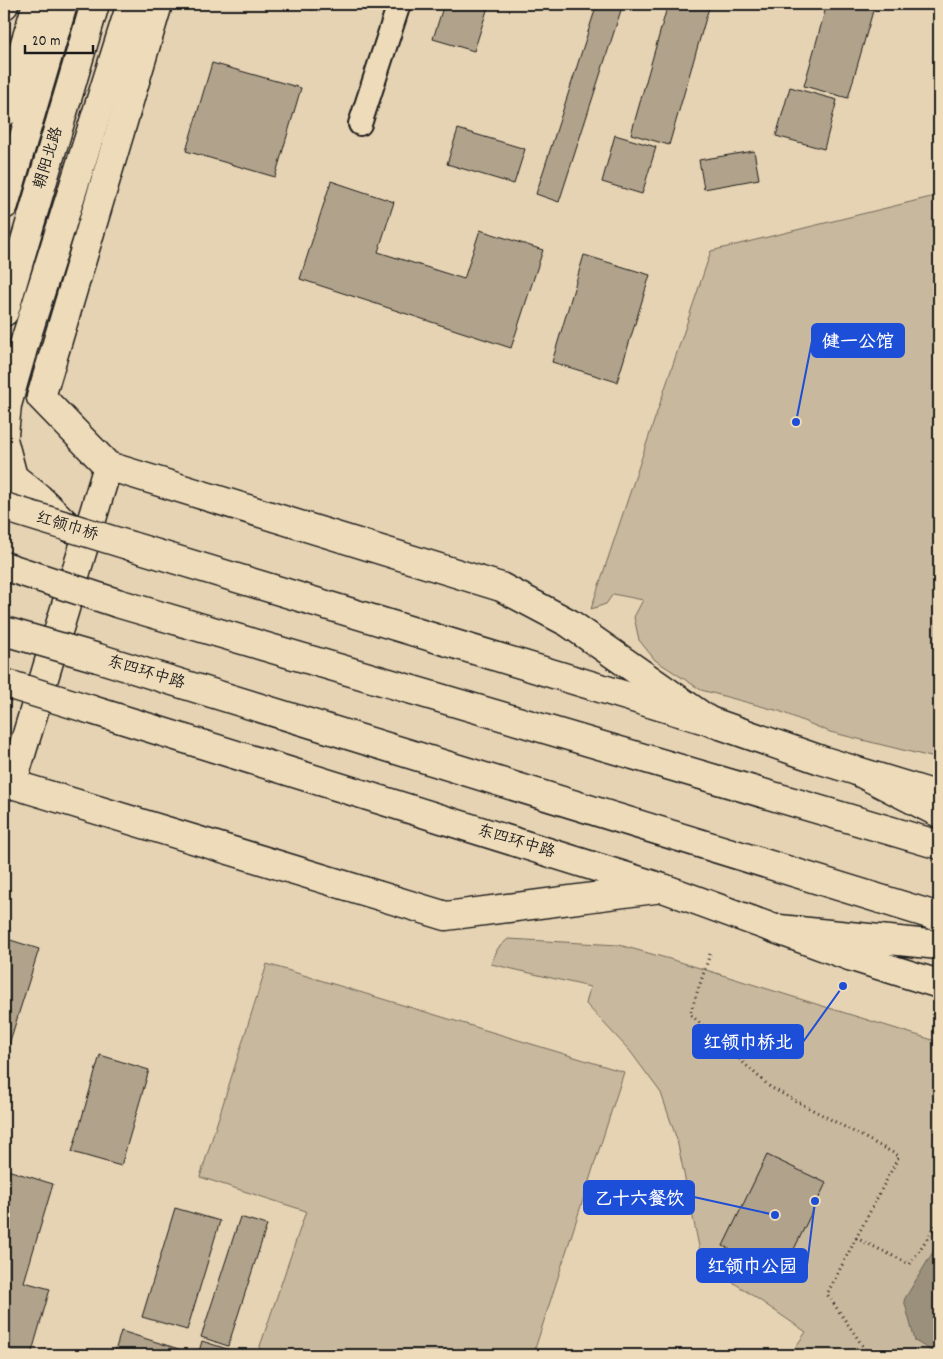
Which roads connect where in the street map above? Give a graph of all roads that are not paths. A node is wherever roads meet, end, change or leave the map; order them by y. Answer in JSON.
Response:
{"nodes":[{"id":1,"x":37,"y":4,"type":"edge"},
{"id":2,"x":95,"y":4,"type":"edge"},
{"id":3,"x":131,"y":4,"type":"edge"},
{"id":4,"x":158,"y":4,"type":"edge"},
{"id":5,"x":399,"y":4,"type":"edge"},
{"id":6,"x":59,"y":16,"type":"edge"},
{"id":7,"x":4,"y":112,"type":"edge"},
{"id":8,"x":360,"y":124,"type":"dead end"},
{"id":9,"x":4,"y":205,"type":"edge"},
{"id":10,"x":4,"y":312,"type":"edge"},
{"id":11,"x":4,"y":386,"type":"edge"},
{"id":12,"x":41,"y":397,"type":"junction"},
{"id":13,"x":4,"y":434,"type":"edge"},
{"id":14,"x":4,"y":443,"type":"edge"},
{"id":15,"x":108,"y":466,"type":"junction"},
{"id":16,"x":4,"y":508,"type":"edge"},
{"id":17,"x":70,"y":528,"type":"junction"},
{"id":18,"x":4,"y":566,"type":"edge"},
{"id":19,"x":4,"y":631,"type":"edge"},
{"id":20,"x":10,"y":690,"type":"edge"},
{"id":21,"x":709,"y":721,"type":"junction"},
{"id":22,"x":857,"y":771,"type":"junction"},
{"id":23,"x":8,"y":786,"type":"edge"},
{"id":24,"x":939,"y":796,"type":"edge"},
{"id":25,"x":939,"y":813,"type":"edge"},
{"id":26,"x":939,"y":845,"type":"edge"},
{"id":27,"x":663,"y":888,"type":"junction"},
{"id":28,"x":939,"y":917,"type":"edge"},
{"id":29,"x":779,"y":929,"type":"junction"},
{"id":30,"x":939,"y":945,"type":"edge"},
{"id":31,"x":939,"y":984,"type":"edge"}],
"edges":[{"from":1,"to":7,"type":"main road"},
{"from":2,"to":10,"type":"main road","name":"朝阳北路"},
{"from":3,"to":13,"type":"main road","bridge":true},
{"from":4,"to":12,"type":"main road"},
{"from":5,"to":8,"type":"street"},
{"from":6,"to":9,"type":"main road","name":"朝阳北路"},
{"from":11,"to":12,"type":"main road"},
{"from":12,"to":15,"type":"main road"},
{"from":14,"to":17,"type":"main road"},
{"from":15,"to":21,"type":"main road"},
{"from":15,"to":23,"type":"main road"},
{"from":16,"to":17,"type":"main road","name":"红领巾桥","bridge":true},
{"from":17,"to":21,"type":"main road","name":"红领巾桥","bridge":true},
{"from":18,"to":26,"type":"main road","bridge":true},
{"from":19,"to":28,"type":"main road","name":"东四环中路","bridge":true},
{"from":20,"to":27,"type":"main road","name":"东四环中路","bridge":true},
{"from":21,"to":22,"type":"main road"},
{"from":22,"to":24,"type":"main road"},
{"from":22,"to":25,"type":"main road"},
{"from":23,"to":27,"type":"main road"},
{"from":27,"to":29,"type":"main road","name":"东四环中路"},
{"from":29,"to":30,"type":"main road"},
{"from":29,"to":31,"type":"main road","name":"东四环中路"}]}
